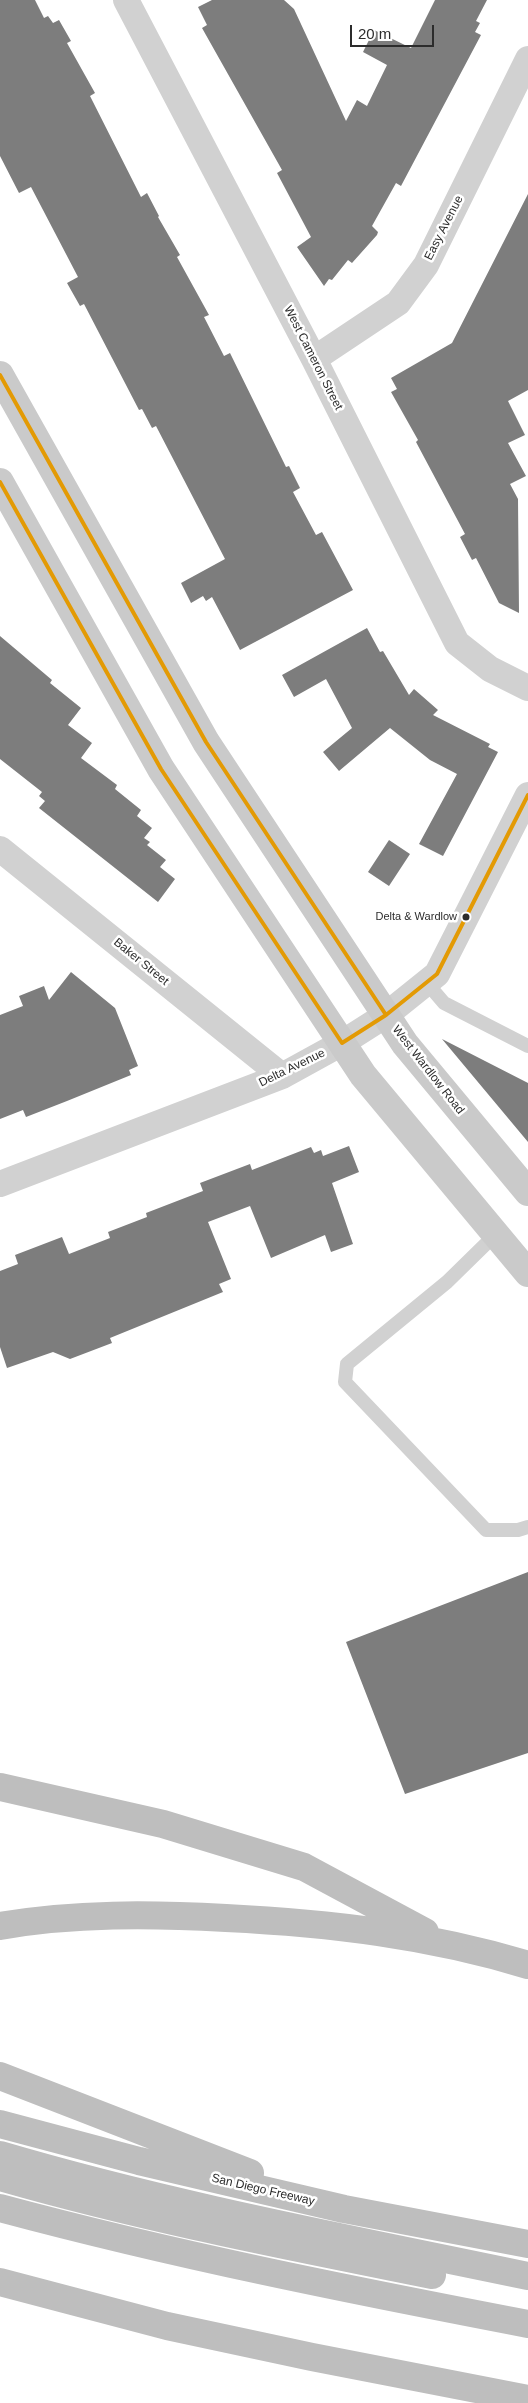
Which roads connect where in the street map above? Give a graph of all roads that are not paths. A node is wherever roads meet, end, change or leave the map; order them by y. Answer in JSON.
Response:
{"nodes":[{"id":1,"x":128,"y":1,"type":"edge"},
{"id":2,"x":528,"y":59,"type":"edge"},
{"id":3,"x":314,"y":359,"type":"junction"},
{"id":4,"x":0,"y":375,"type":"edge"},
{"id":5,"x":0,"y":482,"type":"edge"},
{"id":6,"x":528,"y":688,"type":"edge"},
{"id":7,"x":528,"y":795,"type":"edge"},
{"id":8,"x":0,"y":849,"type":"edge"},
{"id":9,"x":426,"y":982,"type":"junction"},
{"id":10,"x":386,"y":1015,"type":"junction"},
{"id":11,"x":342,"y":1044,"type":"junction"},
{"id":12,"x":528,"y":1046,"type":"edge"},
{"id":13,"x":282,"y":1076,"type":"junction"},
{"id":14,"x":0,"y":1184,"type":"edge"},
{"id":15,"x":528,"y":1192,"type":"edge"},
{"id":16,"x":496,"y":1234,"type":"junction"},
{"id":17,"x":528,"y":1273,"type":"edge"},
{"id":18,"x":528,"y":1527,"type":"edge"},
{"id":19,"x":0,"y":1787,"type":"edge"},
{"id":20,"x":2,"y":1926,"type":"edge"},
{"id":21,"x":444,"y":1942,"type":"junction"},
{"id":22,"x":528,"y":1965,"type":"edge"},
{"id":23,"x":0,"y":2076,"type":"edge"},
{"id":24,"x":0,"y":2124,"type":"edge"},
{"id":25,"x":0,"y":2155,"type":"edge"},
{"id":26,"x":0,"y":2177,"type":"edge"},
{"id":27,"x":0,"y":2208,"type":"edge"},
{"id":28,"x":344,"y":2209,"type":"junction"},
{"id":29,"x":528,"y":2244,"type":"edge"},
{"id":30,"x":528,"y":2276,"type":"edge"},
{"id":31,"x":0,"y":2282,"type":"edge"},
{"id":32,"x":528,"y":2294,"type":"edge"},
{"id":33,"x":528,"y":2324,"type":"edge"},
{"id":34,"x":528,"y":2399,"type":"edge"}],
"edges":[{"from":1,"to":3,"type":"street","name":"West Cameron Street"},
{"from":2,"to":3,"type":"street","name":"Easy Avenue"},
{"from":3,"to":6,"type":"street","name":"West Cameron Street"},
{"from":4,"to":10,"type":"main road","name":"West Wardlow Road"},
{"from":5,"to":11,"type":"main road"},
{"from":7,"to":9,"type":"street","name":"Delta Avenue"},
{"from":8,"to":13,"type":"street","name":"Baker Street"},
{"from":9,"to":10,"type":"street","name":"Delta Avenue"},
{"from":9,"to":12,"type":"lane"},
{"from":10,"to":11,"type":"street","name":"Delta Avenue"},
{"from":10,"to":15,"type":"main road","name":"West Wardlow Road"},
{"from":11,"to":13,"type":"street","name":"Delta Avenue"},
{"from":11,"to":16,"type":"main road"},
{"from":13,"to":14,"type":"street","name":"Delta Avenue"},
{"from":16,"to":17,"type":"main road"},
{"from":16,"to":18,"type":"lane"},
{"from":19,"to":21,"type":"highway"},
{"from":20,"to":21,"type":"highway"},
{"from":21,"to":22,"type":"highway"},
{"from":23,"to":28,"type":"highway"},
{"from":24,"to":28,"type":"highway","name":"San Diego Freeway"},
{"from":25,"to":30,"type":"highway"},
{"from":26,"to":32,"type":"highway"},
{"from":27,"to":33,"type":"highway"},
{"from":28,"to":29,"type":"highway","name":"San Diego Freeway"},
{"from":31,"to":34,"type":"highway"}]}
